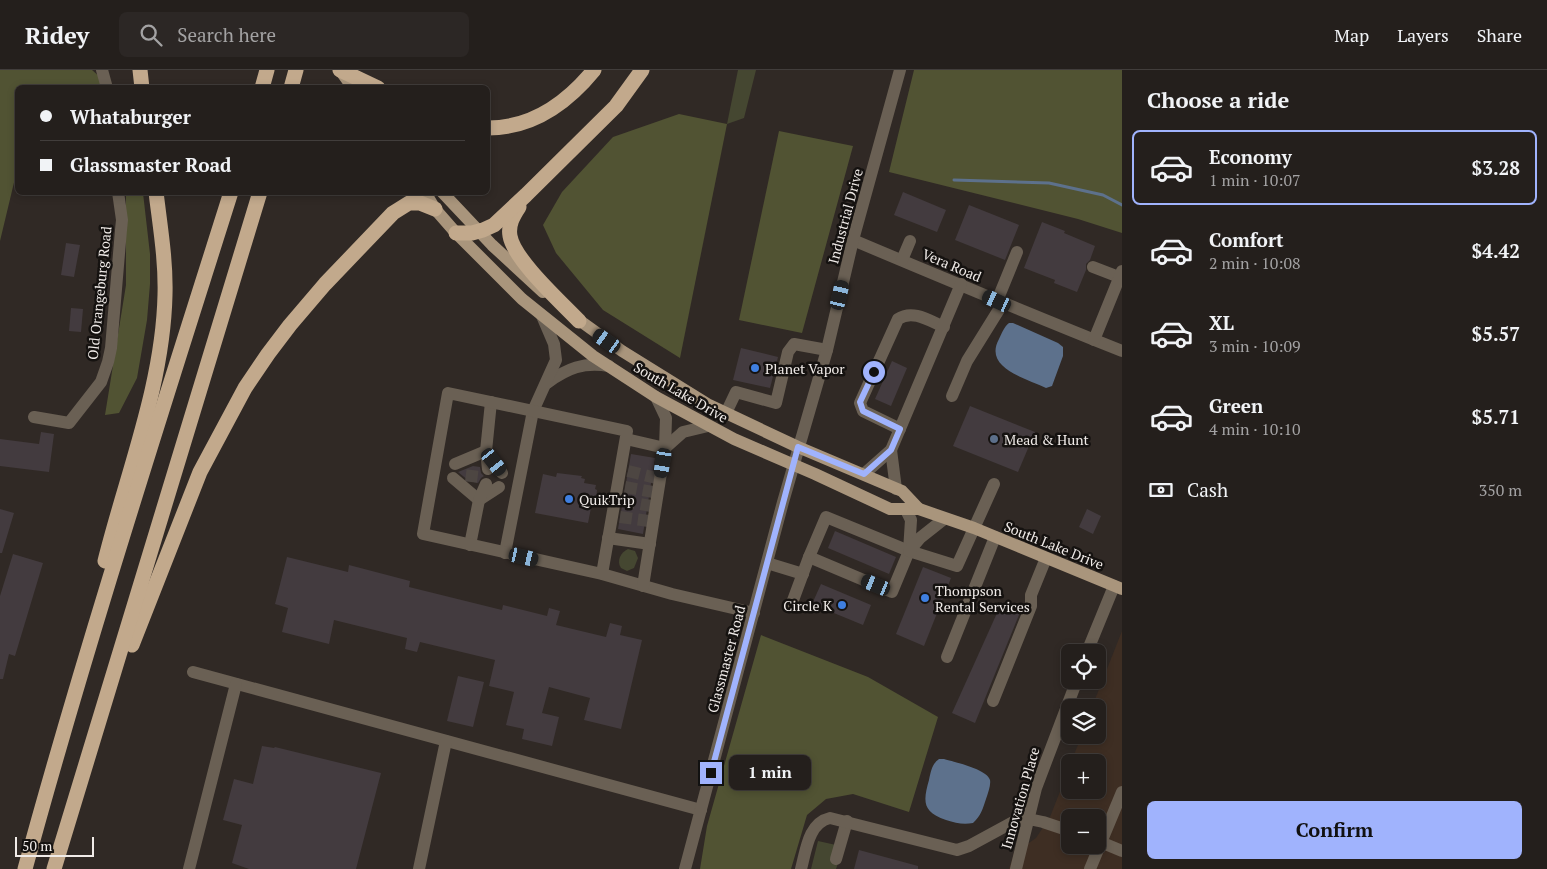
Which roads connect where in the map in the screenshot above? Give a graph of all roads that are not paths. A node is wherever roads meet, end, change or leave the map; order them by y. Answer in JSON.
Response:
{"nodes":[{"id":1,"x":102,"y":70,"type":"edge"},
{"id":2,"x":140,"y":70,"type":"edge"},
{"id":3,"x":267,"y":70,"type":"edge"},
{"id":4,"x":340,"y":70,"type":"edge"},
{"id":5,"x":594,"y":70,"type":"edge"},
{"id":6,"x":642,"y":70,"type":"edge"},
{"id":7,"x":898,"y":70,"type":"edge"},
{"id":8,"x":106,"y":85,"type":"edge"},
{"id":9,"x":142,"y":85,"type":"edge"},
{"id":10,"x":263,"y":85,"type":"edge"},
{"id":11,"x":351,"y":85,"type":"edge"},
{"id":12,"x":372,"y":85,"type":"edge"},
{"id":13,"x":490,"y":128,"type":"edge"},
{"id":14,"x":118,"y":195,"type":"edge"},
{"id":15,"x":156,"y":195,"type":"edge"},
{"id":16,"x":230,"y":195,"type":"edge"},
{"id":17,"x":259,"y":195,"type":"edge"},
{"id":18,"x":427,"y":195,"type":"edge"},
{"id":19,"x":445,"y":195,"type":"edge"},
{"id":20,"x":526,"y":196,"type":"junction"},
{"id":21,"x":434,"y":209,"type":"junction"},
{"id":22,"x":479,"y":232,"type":"junction"},
{"id":23,"x":456,"y":233,"type":"junction"},
{"id":24,"x":853,"y":240,"type":"junction"},
{"id":25,"x":910,"y":241,"type":"dead end"},
{"id":26,"x":1017,"y":252,"type":"dead end"},
{"id":27,"x":902,"y":260,"type":"junction"},
{"id":28,"x":1093,"y":267,"type":"dead end"},
{"id":29,"x":1121,"y":274,"type":"edge"},
{"id":30,"x":961,"y":284,"type":"junction"},
{"id":31,"x":1000,"y":302,"type":"junction"},
{"id":32,"x":542,"y":316,"type":"junction"},
{"id":33,"x":579,"y":321,"type":"junction"},
{"id":34,"x":944,"y":327,"type":"junction"},
{"id":35,"x":1094,"y":340,"type":"junction"},
{"id":36,"x":827,"y":350,"type":"junction"},
{"id":37,"x":1122,"y":351,"type":"edge"},
{"id":38,"x":609,"y":366,"type":"junction"},
{"id":39,"x":545,"y":384,"type":"junction"},
{"id":40,"x":952,"y":396,"type":"dead end"},
{"id":41,"x":656,"y":397,"type":"junction"},
{"id":42,"x":491,"y":402,"type":"junction"},
{"id":43,"x":533,"y":411,"type":"junction"},
{"id":44,"x":726,"y":413,"type":"junction"},
{"id":45,"x":34,"y":417,"type":"dead end"},
{"id":46,"x":708,"y":426,"type":"junction"},
{"id":47,"x":900,"y":429,"type":"junction"},
{"id":48,"x":626,"y":439,"type":"junction"},
{"id":49,"x":665,"y":448,"type":"junction"},
{"id":50,"x":891,"y":450,"type":"junction"},
{"id":51,"x":486,"y":451,"type":"junction"},
{"id":52,"x":796,"y":456,"type":"junction"},
{"id":53,"x":455,"y":464,"type":"dead end"},
{"id":54,"x":473,"y":466,"type":"tunnel mouth"},
{"id":55,"x":488,"y":469,"type":"tunnel mouth"},
{"id":56,"x":502,"y":473,"type":"dead end"},
{"id":57,"x":864,"y":474,"type":"junction"},
{"id":58,"x":453,"y":478,"type":"dead end"},
{"id":59,"x":471,"y":482,"type":"tunnel mouth"},
{"id":60,"x":994,"y":484,"type":"dead end"},
{"id":61,"x":493,"y":486,"type":"dead end"},
{"id":62,"x":896,"y":489,"type":"junction"},
{"id":63,"x":480,"y":500,"type":"junction"},
{"id":64,"x":919,"y":509,"type":"junction"},
{"id":65,"x":906,"y":510,"type":"junction"},
{"id":66,"x":944,"y":518,"type":"junction"},
{"id":67,"x":974,"y":528,"type":"junction"},
{"id":68,"x":995,"y":537,"type":"junction"},
{"id":69,"x":608,"y":538,"type":"junction"},
{"id":70,"x":650,"y":544,"type":"junction"},
{"id":71,"x":470,"y":545,"type":"junction"},
{"id":72,"x":909,"y":551,"type":"junction"},
{"id":73,"x":505,"y":553,"type":"junction"},
{"id":74,"x":809,"y":557,"type":"junction"},
{"id":75,"x":1046,"y":558,"type":"junction"},
{"id":76,"x":767,"y":563,"type":"junction"},
{"id":77,"x":602,"y":574,"type":"junction"},
{"id":78,"x":802,"y":574,"type":"junction"},
{"id":79,"x":643,"y":586,"type":"junction"},
{"id":80,"x":1118,"y":587,"type":"edge"},
{"id":81,"x":792,"y":603,"type":"dead end"},
{"id":82,"x":754,"y":613,"type":"junction"},
{"id":83,"x":1092,"y":644,"type":"edge"},
{"id":84,"x":947,"y":657,"type":"dead end"},
{"id":85,"x":193,"y":672,"type":"dead end"},
{"id":86,"x":236,"y":684,"type":"junction"},
{"id":87,"x":1073,"y":689,"type":"edge"},
{"id":88,"x":993,"y":701,"type":"dead end"},
{"id":89,"x":446,"y":741,"type":"junction"},
{"id":90,"x":58,"y":748,"type":"junction"},
{"id":91,"x":92,"y":748,"type":"junction"},
{"id":92,"x":1122,"y":792,"type":"edge"},
{"id":93,"x":701,"y":810,"type":"junction"},
{"id":94,"x":1028,"y":818,"type":"junction"},
{"id":95,"x":847,"y":821,"type":"junction"},
{"id":96,"x":1106,"y":827,"type":"edge"},
{"id":97,"x":1061,"y":828,"type":"edge"},
{"id":98,"x":1106,"y":845,"type":"edge"},
{"id":99,"x":1122,"y":851,"type":"edge"},
{"id":100,"x":1095,"y":854,"type":"edge"},
{"id":101,"x":836,"y":859,"type":"dead end"},
{"id":102,"x":25,"y":869,"type":"edge"},
{"id":103,"x":54,"y":869,"type":"edge"},
{"id":104,"x":189,"y":869,"type":"edge"},
{"id":105,"x":419,"y":869,"type":"edge"},
{"id":106,"x":685,"y":869,"type":"edge"},
{"id":107,"x":801,"y":869,"type":"edge"},
{"id":108,"x":1016,"y":869,"type":"edge"},
{"id":109,"x":1090,"y":869,"type":"edge"}],
"edges":[{"from":1,"to":8,"type":"street"},
{"from":2,"to":9,"type":"highway"},
{"from":3,"to":10,"type":"highway"},
{"from":4,"to":11,"type":"main road"},
{"from":4,"to":12,"type":"highway"},
{"from":5,"to":13,"type":"highway"},
{"from":6,"to":20,"type":"highway"},
{"from":7,"to":24,"type":"street","name":"Industrial Drive"},
{"from":14,"to":45,"type":"street","name":"Old Orangeburg Road"},
{"from":15,"to":90,"type":"highway"},
{"from":16,"to":90,"type":"highway"},
{"from":17,"to":91,"type":"highway"},
{"from":18,"to":21,"type":"main road","name":"South Lake Drive"},
{"from":19,"to":22,"type":"main road","name":"South Lake Drive"},
{"from":20,"to":22,"type":"highway"},
{"from":20,"to":33,"type":"highway"},
{"from":21,"to":23,"type":"main road","name":"South Lake Drive"},
{"from":21,"to":91,"type":"highway"},
{"from":22,"to":23,"type":"highway"},
{"from":22,"to":33,"type":"main road","name":"South Lake Drive"},
{"from":23,"to":32,"type":"main road","name":"South Lake Drive"},
{"from":24,"to":27,"type":"street","name":"Vera Road"},
{"from":24,"to":36,"type":"street","name":"Industrial Drive"},
{"from":25,"to":27,"type":"street"},
{"from":26,"to":31,"type":"street"},
{"from":27,"to":30,"type":"street","name":"Vera Road"},
{"from":28,"to":29,"type":"street"},
{"from":29,"to":35,"type":"street"},
{"from":30,"to":31,"type":"street","name":"Vera Road"},
{"from":30,"to":34,"type":"street"},
{"from":31,"to":35,"type":"street","name":"Vera Road"},
{"from":31,"to":40,"type":"street"},
{"from":32,"to":38,"type":"main road","name":"South Lake Drive"},
{"from":32,"to":39,"type":"street"},
{"from":33,"to":44,"type":"main road","name":"South Lake Drive"},
{"from":34,"to":47,"type":"street"},
{"from":34,"to":47,"type":"street"},
{"from":35,"to":37,"type":"street","name":"Vera Road"},
{"from":36,"to":44,"type":"street"},
{"from":36,"to":52,"type":"street","name":"Industrial Drive"},
{"from":38,"to":39,"type":"street"},
{"from":38,"to":41,"type":"main road","name":"South Lake Drive"},
{"from":39,"to":43,"type":"street"},
{"from":41,"to":46,"type":"main road","name":"South Lake Drive"},
{"from":41,"to":49,"type":"street"},
{"from":42,"to":43,"type":"street"},
{"from":42,"to":51,"type":"street"},
{"from":42,"to":71,"type":"street"},
{"from":43,"to":48,"type":"street"},
{"from":43,"to":73,"type":"street"},
{"from":44,"to":52,"type":"main road","name":"South Lake Drive"},
{"from":46,"to":49,"type":"street"},
{"from":46,"to":52,"type":"main road","name":"South Lake Drive"},
{"from":47,"to":50,"type":"street"},
{"from":48,"to":49,"type":"street"},
{"from":48,"to":69,"type":"street"},
{"from":49,"to":70,"type":"street"},
{"from":50,"to":57,"type":"street"},
{"from":50,"to":62,"type":"street"},
{"from":51,"to":53,"type":"street"},
{"from":51,"to":54,"type":"street"},
{"from":51,"to":55,"type":"street"},
{"from":51,"to":56,"type":"street"},
{"from":52,"to":57,"type":"main road","name":"South Lake Drive"},
{"from":52,"to":65,"type":"main road","name":"South Lake Drive"},
{"from":52,"to":76,"type":"street","name":"Glassmaster Road"},
{"from":57,"to":62,"type":"main road","name":"South Lake Drive"},
{"from":58,"to":63,"type":"street"},
{"from":59,"to":63,"type":"street"},
{"from":60,"to":67,"type":"street"},
{"from":61,"to":63,"type":"street"},
{"from":62,"to":64,"type":"main road","name":"South Lake Drive"},
{"from":63,"to":71,"type":"street"},
{"from":64,"to":65,"type":"main road","name":"South Lake Drive"},
{"from":64,"to":66,"type":"main road","name":"South Lake Drive"},
{"from":65,"to":72,"type":"street"},
{"from":66,"to":67,"type":"main road","name":"South Lake Drive"},
{"from":66,"to":72,"type":"street"},
{"from":67,"to":68,"type":"main road","name":"South Lake Drive"},
{"from":67,"to":72,"type":"street"},
{"from":68,"to":75,"type":"main road","name":"South Lake Drive"},
{"from":68,"to":84,"type":"street"},
{"from":69,"to":70,"type":"street"},
{"from":69,"to":77,"type":"street"},
{"from":70,"to":79,"type":"street"},
{"from":71,"to":73,"type":"street"},
{"from":72,"to":74,"type":"street"},
{"from":72,"to":74,"type":"street"},
{"from":73,"to":77,"type":"street"},
{"from":74,"to":78,"type":"street"},
{"from":75,"to":80,"type":"main road","name":"South Lake Drive"},
{"from":75,"to":88,"type":"street"},
{"from":76,"to":78,"type":"street"},
{"from":76,"to":82,"type":"street","name":"Glassmaster Road"},
{"from":77,"to":79,"type":"street"},
{"from":78,"to":81,"type":"street"},
{"from":79,"to":82,"type":"street"},
{"from":80,"to":83,"type":"street"},
{"from":82,"to":93,"type":"street","name":"Glassmaster Road"},
{"from":85,"to":86,"type":"street"},
{"from":86,"to":89,"type":"street"},
{"from":86,"to":104,"type":"street"},
{"from":87,"to":94,"type":"street","name":"Innovation Place"},
{"from":89,"to":93,"type":"street"},
{"from":89,"to":105,"type":"street"},
{"from":90,"to":102,"type":"highway"},
{"from":91,"to":103,"type":"highway"},
{"from":92,"to":96,"type":"street"},
{"from":93,"to":106,"type":"street","name":"Glassmaster Road"},
{"from":94,"to":95,"type":"street"},
{"from":94,"to":97,"type":"street"},
{"from":94,"to":108,"type":"street","name":"Innovation Place"},
{"from":95,"to":101,"type":"street"},
{"from":95,"to":107,"type":"street"},
{"from":98,"to":99,"type":"street"},
{"from":100,"to":109,"type":"street"}]}
